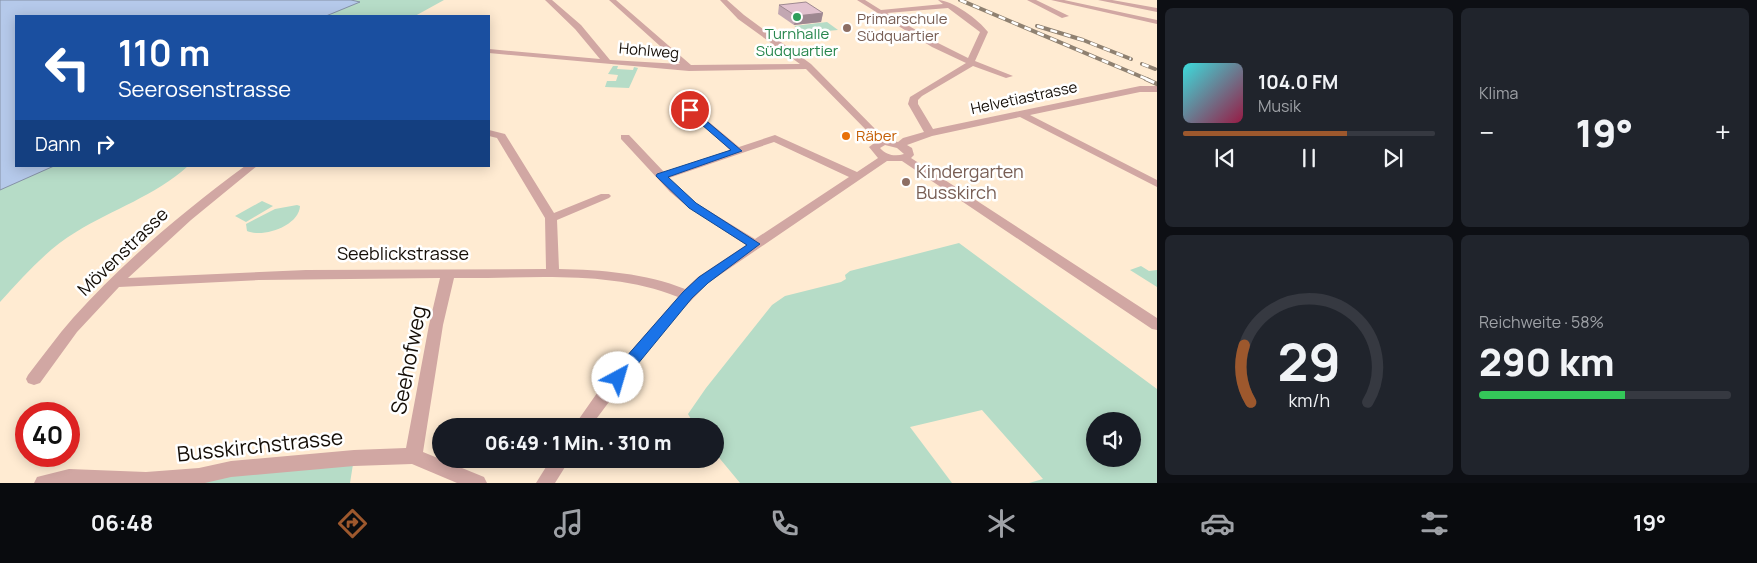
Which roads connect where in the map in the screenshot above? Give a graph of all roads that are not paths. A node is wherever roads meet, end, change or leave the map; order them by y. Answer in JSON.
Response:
{"nodes":[{"id":1,"x":548,"y":0,"type":"edge"},
{"id":2,"x":612,"y":0,"type":"edge"},
{"id":3,"x":722,"y":0,"type":"edge"},
{"id":4,"x":860,"y":0,"type":"edge"},
{"id":5,"x":941,"y":0,"type":"edge"},
{"id":6,"x":1030,"y":0,"type":"edge"},
{"id":7,"x":1054,"y":0,"type":"edge"},
{"id":8,"x":1101,"y":0,"type":"edge"},
{"id":9,"x":948,"y":6,"type":"junction"},
{"id":10,"x":1157,"y":10,"type":"edge"},
{"id":11,"x":880,"y":12,"type":"junction"},
{"id":12,"x":1065,"y":16,"type":"dead end"},
{"id":13,"x":1157,"y":22,"type":"edge"},
{"id":14,"x":490,"y":51,"type":"edge"},
{"id":15,"x":607,"y":62,"type":"junction"},
{"id":16,"x":970,"y":62,"type":"junction"},
{"id":17,"x":808,"y":66,"type":"junction"},
{"id":18,"x":689,"y":68,"type":"junction"},
{"id":19,"x":1009,"y":76,"type":"dead end"},
{"id":20,"x":1157,"y":89,"type":"edge"},
{"id":21,"x":690,"y":110,"type":"dead end"},
{"id":22,"x":1021,"y":114,"type":"junction"},
{"id":23,"x":490,"y":133,"type":"edge"},
{"id":24,"x":930,"y":133,"type":"junction"},
{"id":25,"x":625,"y":137,"type":"dead end"},
{"id":26,"x":883,"y":142,"type":"junction"},
{"id":27,"x":900,"y":145,"type":"junction"},
{"id":28,"x":738,"y":151,"type":"junction"},
{"id":29,"x":886,"y":157,"type":"junction"},
{"id":30,"x":904,"y":158,"type":"junction"},
{"id":31,"x":251,"y":167,"type":"edge"},
{"id":32,"x":661,"y":176,"type":"junction"},
{"id":33,"x":857,"y":176,"type":"junction"},
{"id":34,"x":1157,"y":184,"type":"edge"},
{"id":35,"x":605,"y":196,"type":"dead end"},
{"id":36,"x":552,"y":218,"type":"junction"},
{"id":37,"x":755,"y":244,"type":"junction"},
{"id":38,"x":448,"y":273,"type":"junction"},
{"id":39,"x":553,"y":274,"type":"junction"},
{"id":40,"x":116,"y":283,"type":"junction"},
{"id":41,"x":687,"y":295,"type":"junction"},
{"id":42,"x":1157,"y":325,"type":"edge"},
{"id":43,"x":34,"y":379,"type":"dead end"},
{"id":44,"x":587,"y":418,"type":"edge"},
{"id":45,"x":413,"y":456,"type":"junction"},
{"id":46,"x":555,"y":468,"type":"edge"},
{"id":47,"x":43,"y":483,"type":"edge"},
{"id":48,"x":478,"y":483,"type":"edge"},
{"id":49,"x":545,"y":483,"type":"edge"}],
"edges":[{"from":1,"to":15,"type":"street"},
{"from":2,"to":18,"type":"street"},
{"from":3,"to":17,"type":"street"},
{"from":4,"to":11,"type":"street"},
{"from":5,"to":9,"type":"street"},
{"from":6,"to":12,"type":"street"},
{"from":7,"to":13,"type":"street"},
{"from":8,"to":10,"type":"street"},
{"from":9,"to":11,"type":"street"},
{"from":9,"to":16,"type":"street"},
{"from":11,"to":16,"type":"street"},
{"from":14,"to":15,"type":"street","name":"Hohlweg"},
{"from":15,"to":18,"type":"street","name":"Hohlweg"},
{"from":16,"to":19,"type":"street"},
{"from":16,"to":24,"type":"street"},
{"from":17,"to":18,"type":"street","name":"Hohlweg"},
{"from":17,"to":26,"type":"street"},
{"from":20,"to":22,"type":"street","name":"Helvetiastrasse"},
{"from":21,"to":28,"type":"street"},
{"from":22,"to":24,"type":"street","name":"Helvetiastrasse"},
{"from":22,"to":34,"type":"street"},
{"from":23,"to":36,"type":"street"},
{"from":24,"to":27,"type":"street","name":"Helvetiastrasse"},
{"from":25,"to":32,"type":"street"},
{"from":26,"to":27,"type":"street"},
{"from":26,"to":29,"type":"street"},
{"from":27,"to":30,"type":"street"},
{"from":28,"to":32,"type":"street"},
{"from":28,"to":33,"type":"street"},
{"from":29,"to":30,"type":"street"},
{"from":29,"to":33,"type":"street"},
{"from":30,"to":42,"type":"street"},
{"from":31,"to":40,"type":"street","name":"Mövenstrasse"},
{"from":32,"to":37,"type":"street"},
{"from":33,"to":37,"type":"street"},
{"from":35,"to":36,"type":"street"},
{"from":36,"to":39,"type":"street"},
{"from":37,"to":41,"type":"street"},
{"from":38,"to":39,"type":"street","name":"Seeblickstrasse"},
{"from":38,"to":40,"type":"street","name":"Seeblickstrasse"},
{"from":38,"to":45,"type":"street","name":"Seehofweg"},
{"from":39,"to":41,"type":"street","name":"Seeblickstrasse"},
{"from":40,"to":43,"type":"street","name":"Mövenstrasse"},
{"from":41,"to":44,"type":"street"},
{"from":45,"to":47,"type":"street","name":"Busskirchstrasse"},
{"from":45,"to":48,"type":"street","name":"Busskirchstrasse"},
{"from":46,"to":49,"type":"street"}]}
